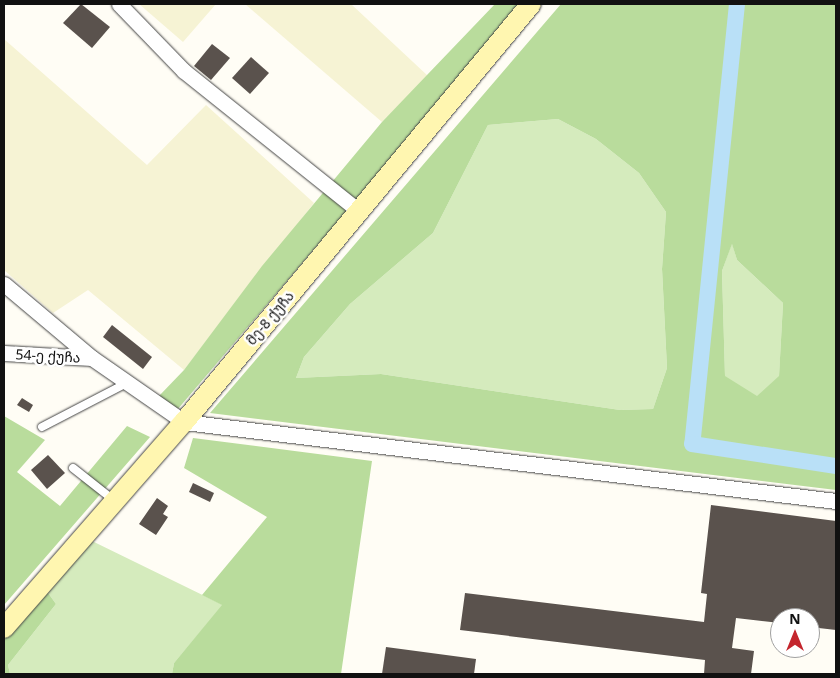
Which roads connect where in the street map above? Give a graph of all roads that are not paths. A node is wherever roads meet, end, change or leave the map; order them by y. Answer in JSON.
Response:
{"nodes":[{"id":1,"x":119,"y":4,"type":"edge"},
{"id":2,"x":531,"y":4,"type":"edge"},
{"id":3,"x":359,"y":211,"type":"junction"},
{"id":4,"x":4,"y":284,"type":"edge"},
{"id":5,"x":4,"y":353,"type":"edge"},
{"id":6,"x":92,"y":358,"type":"junction"},
{"id":7,"x":127,"y":383,"type":"junction"},
{"id":8,"x":184,"y":422,"type":"junction"},
{"id":9,"x":42,"y":427,"type":"dead end"},
{"id":10,"x":73,"y":468,"type":"dead end"},
{"id":11,"x":115,"y":501,"type":"junction"},
{"id":12,"x":836,"y":501,"type":"edge"},
{"id":13,"x":4,"y":628,"type":"edge"}],
"edges":[{"from":1,"to":3,"type":"street"},
{"from":2,"to":3,"type":"street","name":"მე-8 ქუჩა"},
{"from":3,"to":8,"type":"street","name":"მე-8 ქუჩა"},
{"from":4,"to":6,"type":"street"},
{"from":5,"to":6,"type":"street","name":"54-ე ქუჩა"},
{"from":6,"to":7,"type":"street"},
{"from":7,"to":8,"type":"street"},
{"from":7,"to":9,"type":"lane"},
{"from":8,"to":11,"type":"street","name":"მე-8 ქუჩა"},
{"from":8,"to":12,"type":"street"},
{"from":10,"to":11,"type":"lane"},
{"from":11,"to":13,"type":"street","name":"მე-8 ქუჩა"}]}
